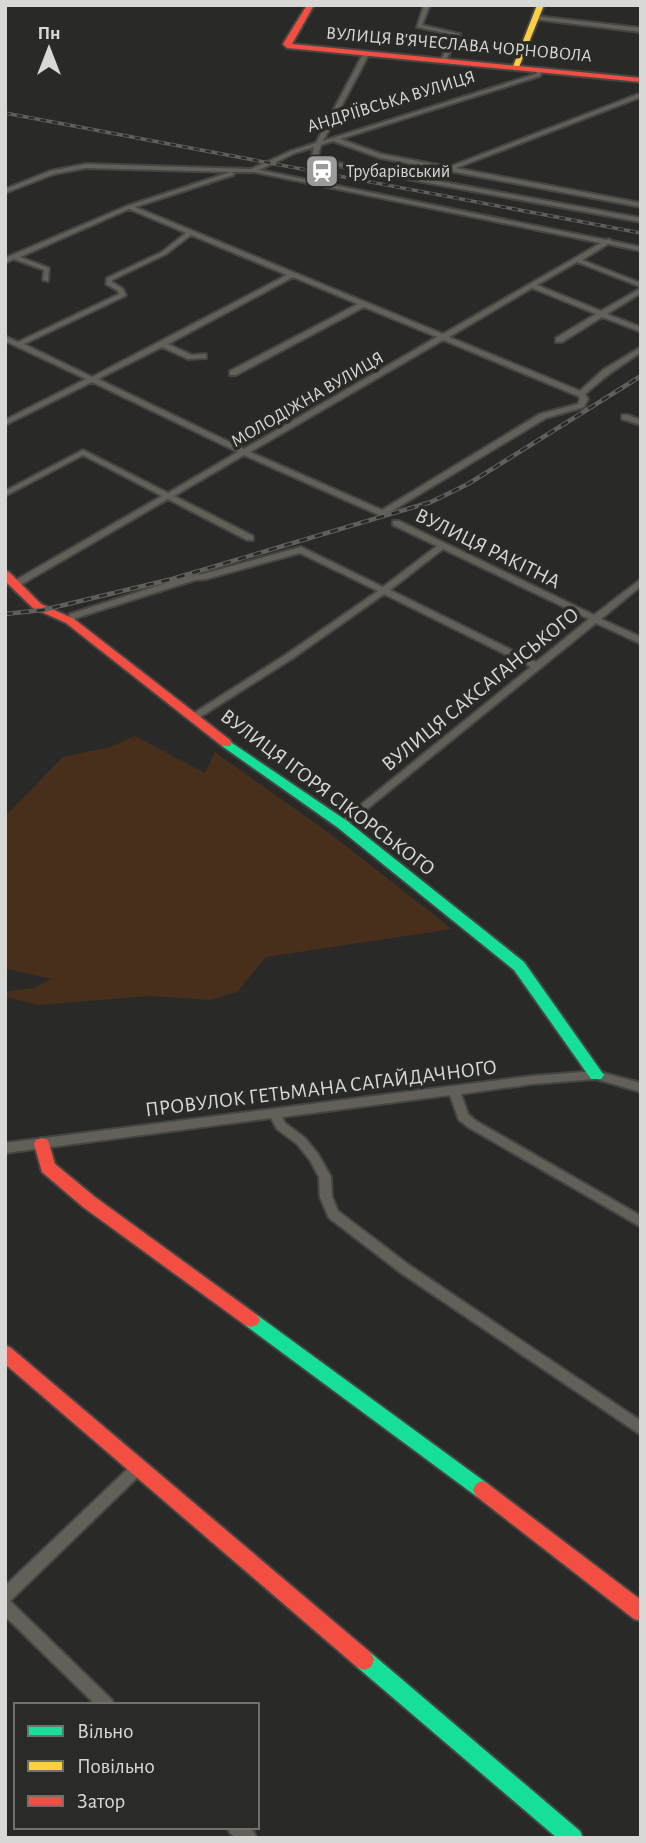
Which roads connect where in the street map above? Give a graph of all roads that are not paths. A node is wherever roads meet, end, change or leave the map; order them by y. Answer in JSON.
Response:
{"nodes":[{"id":1,"x":311,"y":5,"type":"edge"},
{"id":2,"x":428,"y":5,"type":"edge"},
{"id":3,"x":538,"y":12,"type":"edge"},
{"id":4,"x":641,"y":30,"type":"edge"},
{"id":5,"x":366,"y":54,"type":"junction"},
{"id":6,"x":443,"y":61,"type":"junction"},
{"id":7,"x":515,"y":67,"type":"junction"},
{"id":8,"x":541,"y":69,"type":"junction"},
{"id":9,"x":641,"y":80,"type":"edge"},
{"id":10,"x":641,"y":95,"type":"edge"},
{"id":11,"x":333,"y":139,"type":"junction"},
{"id":12,"x":318,"y":144,"type":"junction"},
{"id":13,"x":449,"y":169,"type":"junction"},
{"id":14,"x":240,"y":171,"type":"junction"},
{"id":15,"x":252,"y":171,"type":"junction"},
{"id":16,"x":5,"y":191,"type":"edge"},
{"id":17,"x":641,"y":205,"type":"edge"},
{"id":18,"x":129,"y":207,"type":"junction"},
{"id":19,"x":641,"y":220,"type":"edge"},
{"id":20,"x":190,"y":233,"type":"junction"},
{"id":21,"x":609,"y":241,"type":"junction"},
{"id":22,"x":641,"y":249,"type":"edge"},
{"id":23,"x":14,"y":257,"type":"junction"},
{"id":24,"x":577,"y":260,"type":"junction"},
{"id":25,"x":5,"y":261,"type":"edge"},
{"id":26,"x":292,"y":275,"type":"junction"},
{"id":27,"x":46,"y":280,"type":"dead end"},
{"id":28,"x":533,"y":286,"type":"junction"},
{"id":29,"x":641,"y":288,"type":"edge"},
{"id":30,"x":362,"y":305,"type":"junction"},
{"id":31,"x":601,"y":313,"type":"junction"},
{"id":32,"x":641,"y":330,"type":"edge"},
{"id":33,"x":5,"y":338,"type":"edge"},
{"id":34,"x":443,"y":339,"type":"junction"},
{"id":35,"x":559,"y":340,"type":"dead end"},
{"id":36,"x":19,"y":344,"type":"junction"},
{"id":37,"x":162,"y":344,"type":"junction"},
{"id":38,"x":641,"y":349,"type":"edge"},
{"id":39,"x":203,"y":356,"type":"dead end"},
{"id":40,"x":233,"y":373,"type":"dead end"},
{"id":41,"x":92,"y":379,"type":"junction"},
{"id":42,"x":581,"y":394,"type":"junction"},
{"id":43,"x":625,"y":417,"type":"dead end"},
{"id":44,"x":5,"y":423,"type":"edge"},
{"id":45,"x":641,"y":423,"type":"edge"},
{"id":46,"x":246,"y":453,"type":"junction"},
{"id":47,"x":5,"y":494,"type":"edge"},
{"id":48,"x":169,"y":496,"type":"junction"},
{"id":49,"x":396,"y":523,"type":"dead end"},
{"id":50,"x":250,"y":538,"type":"dead end"},
{"id":51,"x":443,"y":545,"type":"junction"},
{"id":52,"x":5,"y":574,"type":"edge"},
{"id":53,"x":19,"y":582,"type":"junction"},
{"id":54,"x":641,"y":582,"type":"edge"},
{"id":55,"x":385,"y":592,"type":"junction"},
{"id":56,"x":594,"y":618,"type":"junction"},
{"id":57,"x":70,"y":621,"type":"junction"},
{"id":58,"x":641,"y":640,"type":"edge"},
{"id":59,"x":535,"y":665,"type":"junction"},
{"id":60,"x":194,"y":717,"type":"junction"},
{"id":61,"x":342,"y":824,"type":"junction"},
{"id":62,"x":596,"y":1075,"type":"junction"},
{"id":63,"x":641,"y":1088,"type":"edge"},
{"id":64,"x":454,"y":1090,"type":"junction"},
{"id":65,"x":274,"y":1114,"type":"junction"},
{"id":66,"x":42,"y":1144,"type":"junction"},
{"id":67,"x":5,"y":1148,"type":"edge"},
{"id":68,"x":641,"y":1222,"type":"edge"},
{"id":69,"x":5,"y":1353,"type":"edge"},
{"id":70,"x":641,"y":1429,"type":"edge"},
{"id":71,"x":140,"y":1466,"type":"junction"},
{"id":72,"x":5,"y":1596,"type":"edge"},
{"id":73,"x":5,"y":1606,"type":"edge"},
{"id":74,"x":641,"y":1612,"type":"edge"},
{"id":75,"x":105,"y":1703,"type":"edge"},
{"id":76,"x":573,"y":1838,"type":"edge"}],
"edges":[{"from":1,"to":5,"type":"street","name":"ВУЛИЦЯ В'ЯЧЕСЛАВА ЧОРНОВОЛА"},
{"from":2,"to":6,"type":"street"},
{"from":3,"to":4,"type":"street"},
{"from":3,"to":7,"type":"street"},
{"from":5,"to":6,"type":"street","name":"ВУЛИЦЯ В'ЯЧЕСЛАВА ЧОРНОВОЛА"},
{"from":5,"to":12,"type":"street"},
{"from":6,"to":7,"type":"street","name":"ВУЛИЦЯ В'ЯЧЕСЛАВА ЧОРНОВОЛА"},
{"from":7,"to":8,"type":"street","name":"ВУЛИЦЯ В'ЯЧЕСЛАВА ЧОРНОВОЛА"},
{"from":8,"to":9,"type":"street","name":"ВУЛИЦЯ В'ЯЧЕСЛАВА ЧОРНОВОЛА"},
{"from":8,"to":11,"type":"street","name":"АНДРІЇВСЬКА ВУЛИЦЯ"},
{"from":10,"to":13,"type":"street"},
{"from":11,"to":12,"type":"street","name":"АНДРІЇВСЬКА ВУЛИЦЯ"},
{"from":11,"to":13,"type":"street"},
{"from":12,"to":15,"type":"street","name":"АНДРІЇВСЬКА ВУЛИЦЯ"},
{"from":12,"to":19,"type":"street"},
{"from":13,"to":17,"type":"street"},
{"from":14,"to":15,"type":"street"},
{"from":14,"to":16,"type":"street"},
{"from":14,"to":18,"type":"street"},
{"from":15,"to":21,"type":"street"},
{"from":18,"to":20,"type":"street"},
{"from":18,"to":23,"type":"street"},
{"from":20,"to":26,"type":"street"},
{"from":20,"to":36,"type":"street"},
{"from":21,"to":22,"type":"street"},
{"from":21,"to":24,"type":"street","name":"МОЛОДІЖНА ВУЛИЦЯ"},
{"from":23,"to":25,"type":"street"},
{"from":23,"to":27,"type":"street"},
{"from":24,"to":28,"type":"street","name":"МОЛОДІЖНА ВУЛИЦЯ"},
{"from":24,"to":29,"type":"street"},
{"from":26,"to":30,"type":"street"},
{"from":26,"to":37,"type":"street"},
{"from":28,"to":31,"type":"street"},
{"from":28,"to":34,"type":"street","name":"МОЛОДІЖНА ВУЛИЦЯ"},
{"from":29,"to":31,"type":"street"},
{"from":30,"to":34,"type":"street"},
{"from":30,"to":40,"type":"street"},
{"from":31,"to":32,"type":"street"},
{"from":31,"to":35,"type":"street"},
{"from":33,"to":36,"type":"street"},
{"from":34,"to":42,"type":"street"},
{"from":34,"to":46,"type":"street","name":"МОЛОДІЖНА ВУЛИЦЯ"},
{"from":36,"to":41,"type":"street"},
{"from":37,"to":39,"type":"street"},
{"from":37,"to":41,"type":"street"},
{"from":38,"to":42,"type":"street"},
{"from":41,"to":44,"type":"street"},
{"from":41,"to":46,"type":"street"},
{"from":42,"to":46,"type":"street"},
{"from":43,"to":45,"type":"street"},
{"from":46,"to":48,"type":"street","name":"МОЛОДІЖНА ВУЛИЦЯ"},
{"from":47,"to":48,"type":"street"},
{"from":48,"to":50,"type":"street"},
{"from":48,"to":53,"type":"street","name":"МОЛОДІЖНА ВУЛИЦЯ"},
{"from":49,"to":51,"type":"street","name":"ВУЛИЦЯ РАКІТНА"},
{"from":51,"to":55,"type":"street"},
{"from":51,"to":56,"type":"street","name":"ВУЛИЦЯ РАКІТНА"},
{"from":52,"to":53,"type":"street","name":"ВУЛИЦЯ ІГОРЯ СІКОРСЬКОГО"},
{"from":53,"to":57,"type":"street","name":"ВУЛИЦЯ ІГОРЯ СІКОРСЬКОГО"},
{"from":54,"to":56,"type":"street","name":"ВУЛИЦЯ САКСАГАНСЬКОГО"},
{"from":55,"to":57,"type":"street"},
{"from":55,"to":59,"type":"street"},
{"from":55,"to":60,"type":"street"},
{"from":56,"to":58,"type":"street","name":"ВУЛИЦЯ РАКІТНА"},
{"from":56,"to":59,"type":"street","name":"ВУЛИЦЯ САКСАГАНСЬКОГО"},
{"from":57,"to":60,"type":"street","name":"ВУЛИЦЯ ІГОРЯ СІКОРСЬКОГО"},
{"from":59,"to":61,"type":"street","name":"ВУЛИЦЯ САКСАГАНСЬКОГО"},
{"from":60,"to":61,"type":"street","name":"ВУЛИЦЯ ІГОРЯ СІКОРСЬКОГО"},
{"from":61,"to":62,"type":"street","name":"ВУЛИЦЯ ІГОРЯ СІКОРСЬКОГО"},
{"from":62,"to":63,"type":"street","name":"ПРОВУЛОК ГЕТЬМАНА САГАЙДАЧНОГО"},
{"from":62,"to":64,"type":"street","name":"ПРОВУЛОК ГЕТЬМАНА САГАЙДАЧНОГО"},
{"from":64,"to":65,"type":"street","name":"ПРОВУЛОК ГЕТЬМАНА САГАЙДАЧНОГО"},
{"from":64,"to":68,"type":"street"},
{"from":65,"to":66,"type":"street","name":"ПРОВУЛОК ГЕТЬМАНА САГАЙДАЧНОГО"},
{"from":65,"to":70,"type":"street"},
{"from":66,"to":67,"type":"street","name":"ПРОВУЛОК ГЕТЬМАНА САГАЙДАЧНОГО"},
{"from":66,"to":74,"type":"street"},
{"from":69,"to":71,"type":"street"},
{"from":71,"to":72,"type":"street"},
{"from":71,"to":76,"type":"street"},
{"from":73,"to":75,"type":"street"}]}
